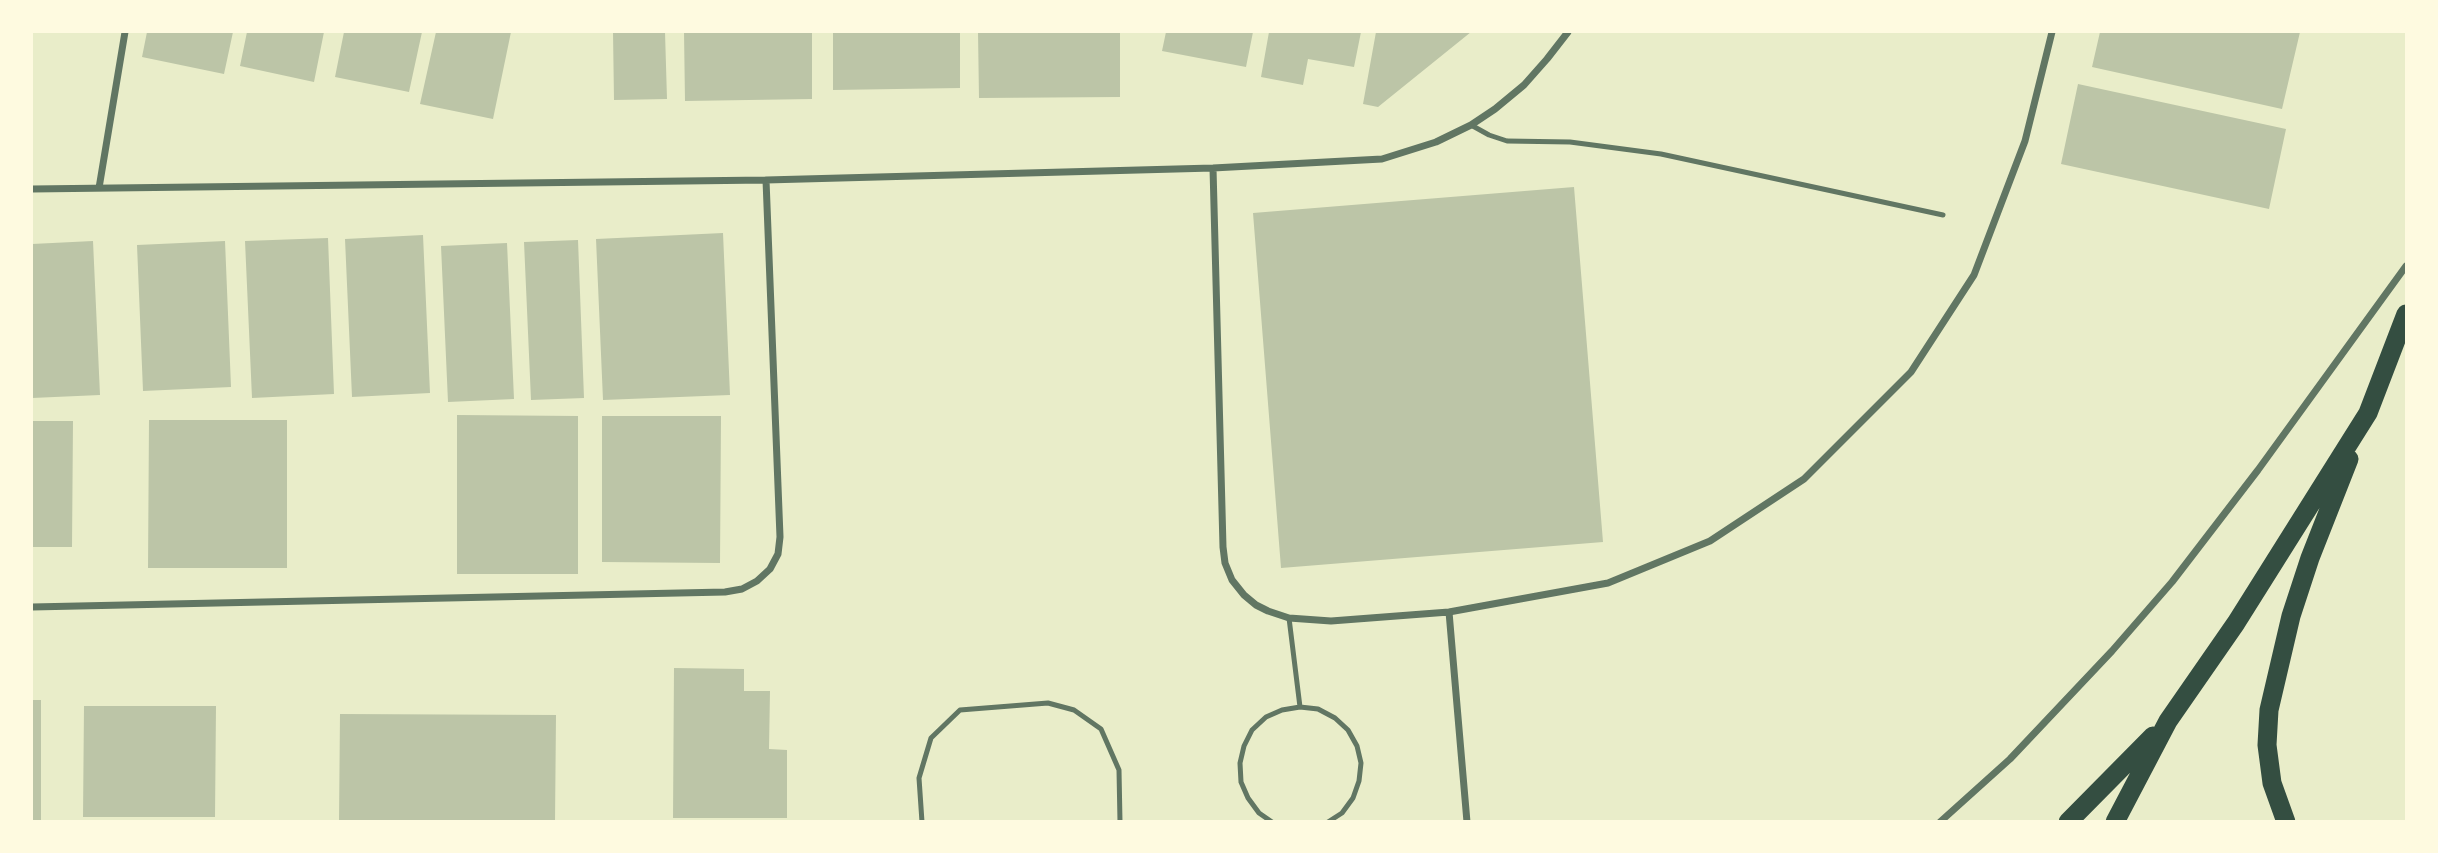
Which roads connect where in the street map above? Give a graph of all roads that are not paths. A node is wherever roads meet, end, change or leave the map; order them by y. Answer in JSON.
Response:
{"nodes":[{"id":1,"x":125,"y":32,"type":"edge"},
{"id":2,"x":1568,"y":32,"type":"edge"},
{"id":3,"x":2052,"y":32,"type":"edge"},
{"id":4,"x":1471,"y":125,"type":"junction"},
{"id":5,"x":1213,"y":168,"type":"junction"},
{"id":6,"x":766,"y":180,"type":"junction"},
{"id":7,"x":99,"y":188,"type":"junction"},
{"id":8,"x":32,"y":189,"type":"edge"},
{"id":9,"x":1943,"y":215,"type":"dead end"},
{"id":10,"x":2406,"y":266,"type":"edge"},
{"id":11,"x":2406,"y":314,"type":"edge"},
{"id":12,"x":2368,"y":413,"type":"junction"},
{"id":13,"x":32,"y":607,"type":"edge"},
{"id":14,"x":1448,"y":612,"type":"junction"},
{"id":15,"x":1289,"y":618,"type":"junction"},
{"id":16,"x":1300,"y":707,"type":"junction"},
{"id":17,"x":2168,"y":721,"type":"junction"},
{"id":18,"x":922,"y":821,"type":"edge"},
{"id":19,"x":1120,"y":821,"type":"edge"},
{"id":20,"x":1272,"y":821,"type":"edge"},
{"id":21,"x":1328,"y":821,"type":"edge"},
{"id":22,"x":1467,"y":821,"type":"edge"},
{"id":23,"x":1940,"y":821,"type":"edge"},
{"id":24,"x":2068,"y":821,"type":"edge"},
{"id":25,"x":2115,"y":821,"type":"edge"},
{"id":26,"x":2286,"y":821,"type":"edge"}],
"edges":[{"from":1,"to":7,"type":"street"},
{"from":2,"to":4,"type":"street"},
{"from":3,"to":14,"type":"street"},
{"from":4,"to":5,"type":"street"},
{"from":4,"to":9,"type":"lane"},
{"from":5,"to":6,"type":"street"},
{"from":5,"to":15,"type":"street"},
{"from":6,"to":7,"type":"street"},
{"from":6,"to":13,"type":"street"},
{"from":7,"to":8,"type":"street"},
{"from":10,"to":23,"type":"street"},
{"from":11,"to":12,"type":"highway"},
{"from":12,"to":17,"type":"highway"},
{"from":12,"to":26,"type":"highway"},
{"from":14,"to":15,"type":"street"},
{"from":14,"to":22,"type":"street"},
{"from":15,"to":16,"type":"lane"},
{"from":16,"to":20,"type":"lane"},
{"from":16,"to":21,"type":"lane"},
{"from":17,"to":24,"type":"highway"},
{"from":17,"to":25,"type":"highway"},
{"from":18,"to":19,"type":"lane"}]}
